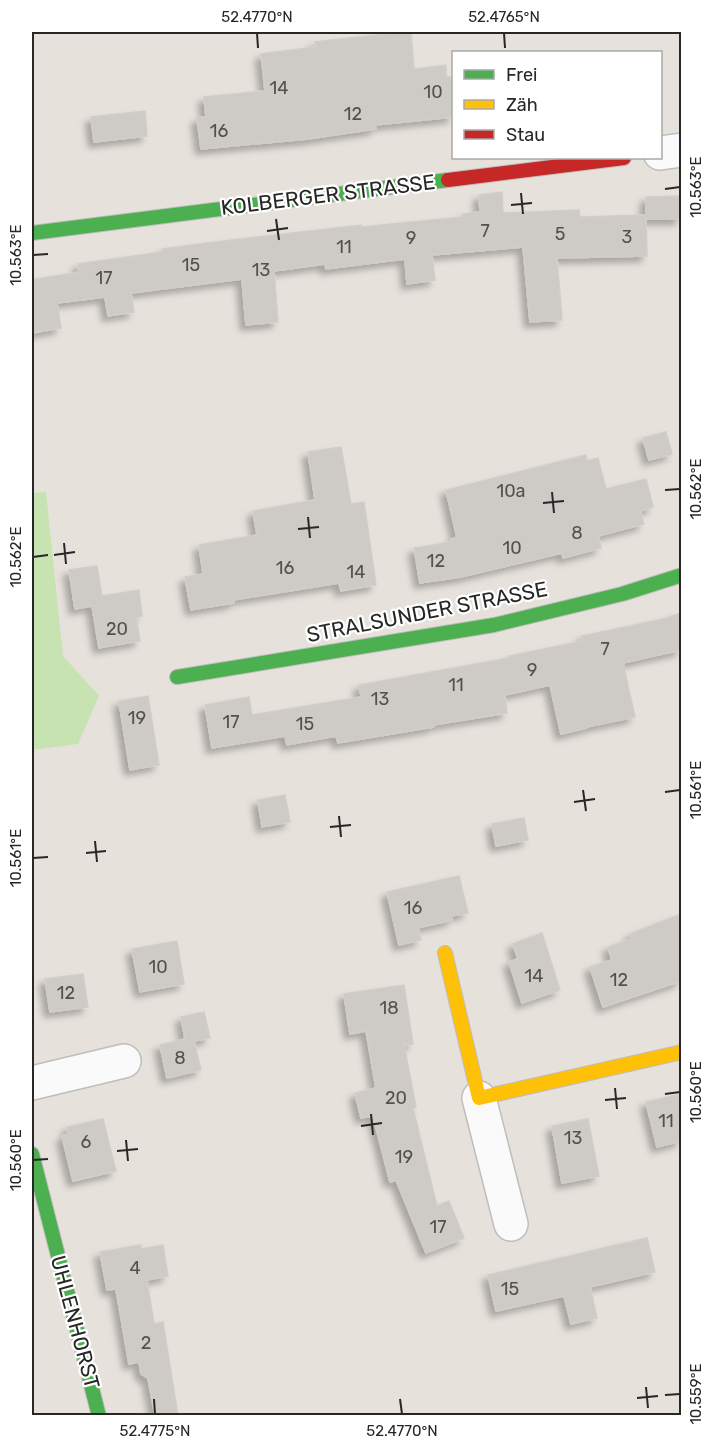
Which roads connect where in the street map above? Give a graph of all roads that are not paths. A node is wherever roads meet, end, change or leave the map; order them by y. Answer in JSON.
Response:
{"nodes":[{"id":1,"x":681,"y":150,"type":"edge"},
{"id":2,"x":662,"y":153,"type":"edge"},
{"id":3,"x":616,"y":159,"type":"edge"},
{"id":4,"x":32,"y":233,"type":"edge"},
{"id":5,"x":681,"y":575,"type":"edge"},
{"id":6,"x":177,"y":676,"type":"dead end"},
{"id":7,"x":445,"y":953,"type":"dead end"},
{"id":8,"x":681,"y":1052,"type":"edge"},
{"id":9,"x":124,"y":1061,"type":"dead end"},
{"id":10,"x":32,"y":1083,"type":"edge"},
{"id":11,"x":479,"y":1098,"type":"junction"},
{"id":12,"x":32,"y":1154,"type":"edge"},
{"id":13,"x":511,"y":1224,"type":"dead end"},
{"id":14,"x":41,"y":1231,"type":"edge"},
{"id":15,"x":99,"y":1416,"type":"edge"}],
"edges":[{"from":1,"to":2,"type":"street"},
{"from":3,"to":4,"type":"street","name":"KOLBERGER STRASSE"},
{"from":5,"to":6,"type":"street","name":"STRALSUNDER STRASSE"},
{"from":7,"to":11,"type":"street"},
{"from":8,"to":11,"type":"street"},
{"from":9,"to":10,"type":"street"},
{"from":11,"to":13,"type":"street"},
{"from":12,"to":14,"type":"street","name":"UHLENHORST"},
{"from":14,"to":15,"type":"street","name":"UHLENHORST"}]}
